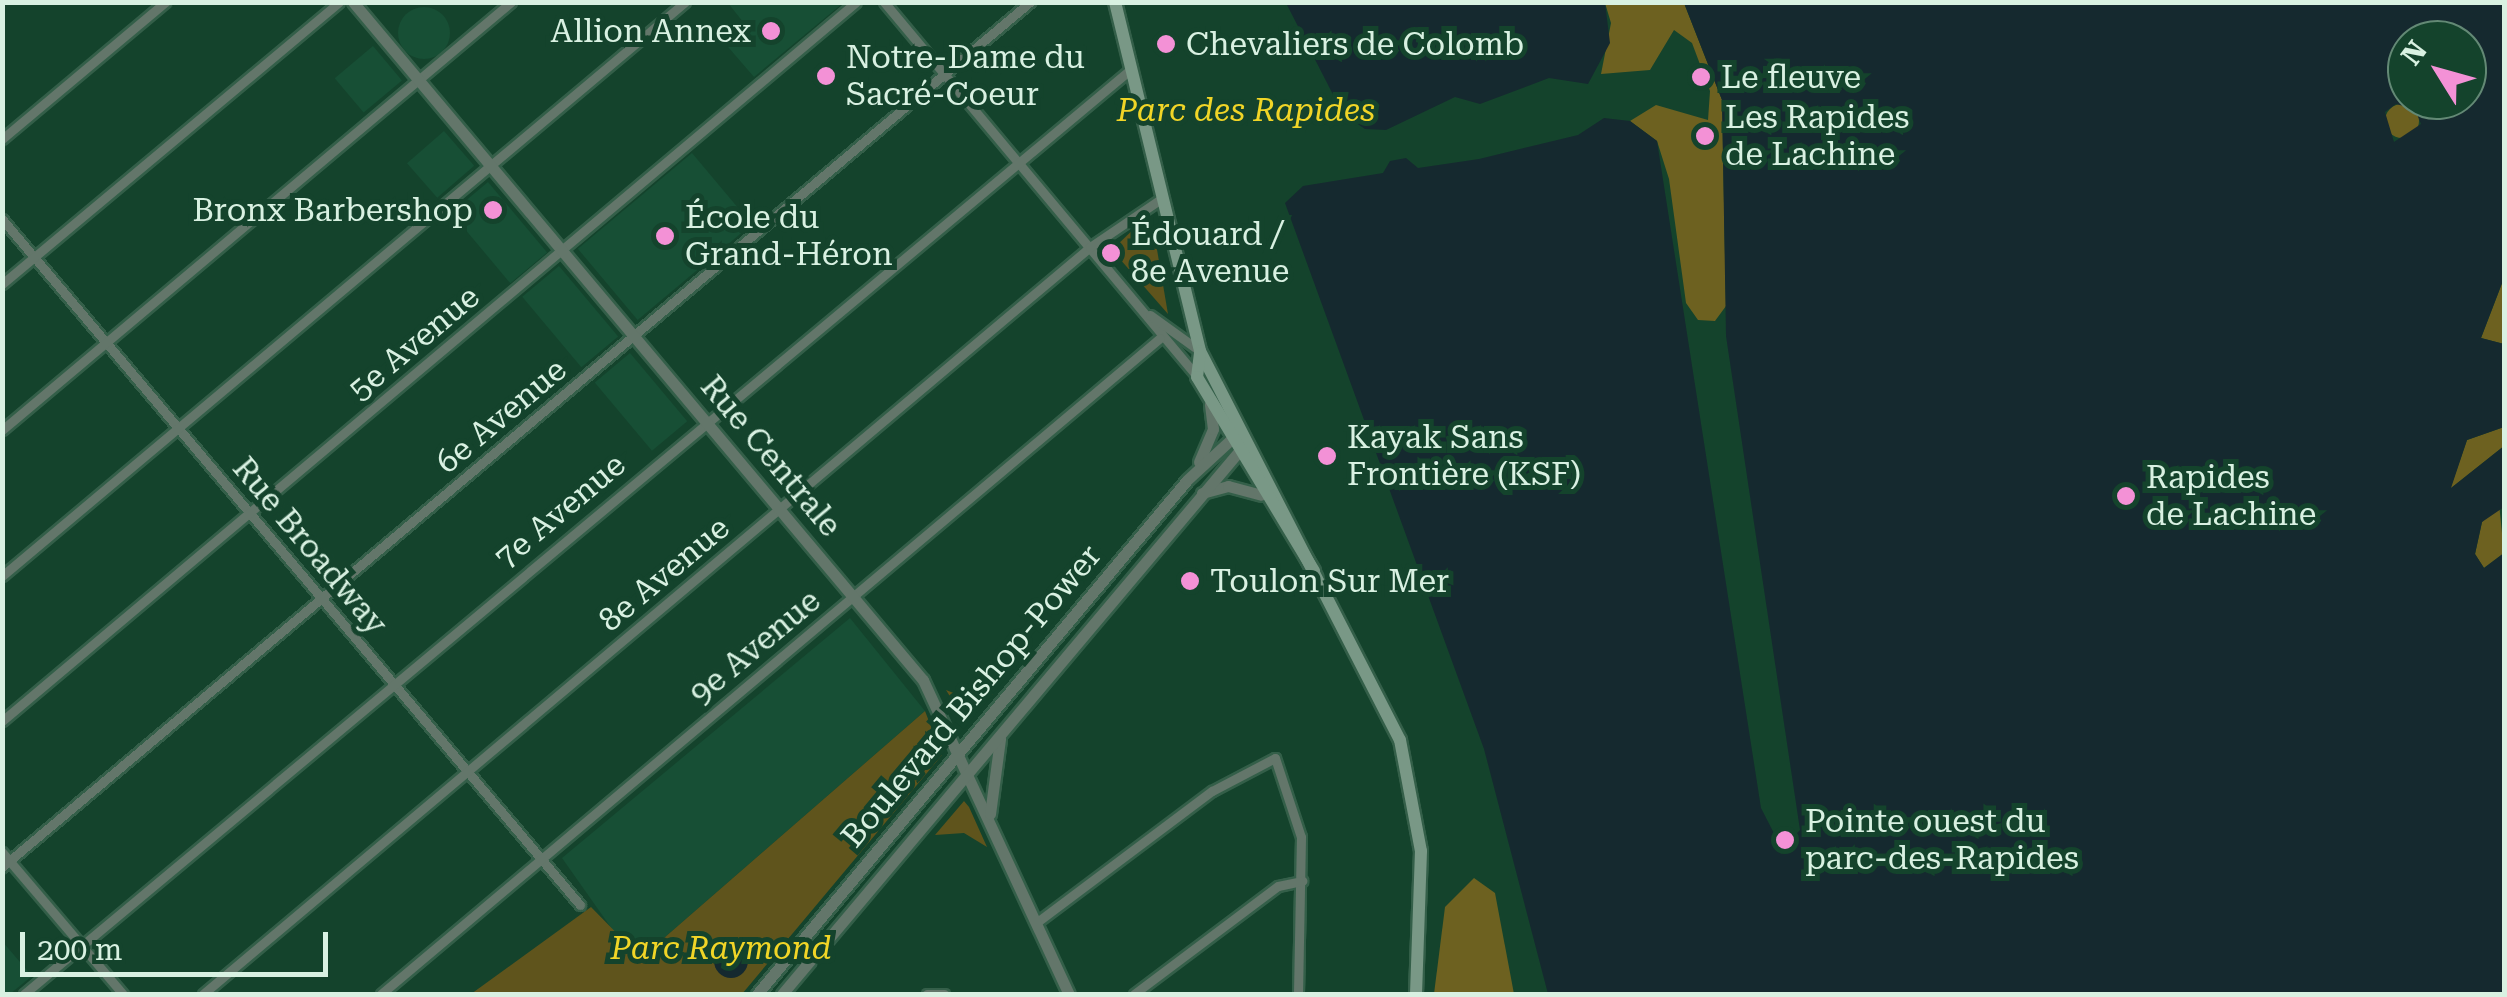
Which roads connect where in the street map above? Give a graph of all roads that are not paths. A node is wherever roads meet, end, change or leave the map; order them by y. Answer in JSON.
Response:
{"nodes":[{"id":1,"x":165,"y":2,"type":"edge"},
{"id":2,"x":339,"y":2,"type":"edge"},
{"id":3,"x":353,"y":2,"type":"edge"},
{"id":4,"x":511,"y":2,"type":"edge"},
{"id":5,"x":685,"y":2,"type":"edge"},
{"id":6,"x":856,"y":2,"type":"edge"},
{"id":7,"x":884,"y":2,"type":"edge"},
{"id":8,"x":1030,"y":2,"type":"edge"},
{"id":9,"x":1115,"y":2,"type":"edge"},
{"id":10,"x":1131,"y":70,"type":"junction"},
{"id":11,"x":945,"y":74,"type":"junction"},
{"id":12,"x":418,"y":80,"type":"junction"},
{"id":13,"x":2,"y":139,"type":"edge"},
{"id":14,"x":1016,"y":159,"type":"junction"},
{"id":15,"x":490,"y":166,"type":"junction"},
{"id":16,"x":1161,"y":199,"type":"junction"},
{"id":17,"x":2,"y":219,"type":"edge"},
{"id":18,"x":1090,"y":247,"type":"junction"},
{"id":19,"x":562,"y":251,"type":"junction"},
{"id":20,"x":34,"y":257,"type":"junction"},
{"id":21,"x":2,"y":284,"type":"edge"},
{"id":22,"x":1150,"y":315,"type":"junction"},
{"id":23,"x":634,"y":336,"type":"junction"},
{"id":24,"x":1160,"y":338,"type":"junction"},
{"id":25,"x":106,"y":343,"type":"junction"},
{"id":26,"x":1200,"y":351,"type":"junction"},
{"id":27,"x":1198,"y":377,"type":"junction"},
{"id":28,"x":1208,"y":395,"type":"junction"},
{"id":29,"x":706,"y":420,"type":"junction"},
{"id":30,"x":178,"y":428,"type":"junction"},
{"id":31,"x":2,"y":430,"type":"edge"},
{"id":32,"x":1239,"y":439,"type":"junction"},
{"id":33,"x":1188,"y":478,"type":"junction"},
{"id":34,"x":1202,"y":492,"type":"junction"},
{"id":35,"x":1261,"y":495,"type":"junction"},
{"id":36,"x":779,"y":509,"type":"junction"},
{"id":37,"x":250,"y":513,"type":"junction"},
{"id":38,"x":1314,"y":571,"type":"junction"},
{"id":39,"x":2,"y":576,"type":"edge"},
{"id":40,"x":854,"y":596,"type":"junction"},
{"id":41,"x":322,"y":599,"type":"junction"},
{"id":42,"x":394,"y":684,"type":"junction"},
{"id":43,"x":2,"y":721,"type":"edge"},
{"id":44,"x":1007,"y":725,"type":"junction"},
{"id":45,"x":960,"y":752,"type":"junction"},
{"id":46,"x":968,"y":771,"type":"junction"},
{"id":47,"x":468,"y":772,"type":"junction"},
{"id":48,"x":991,"y":823,"type":"junction"},
{"id":49,"x":2,"y":852,"type":"edge"},
{"id":50,"x":542,"y":860,"type":"junction"},
{"id":51,"x":6,"y":864,"type":"edge"},
{"id":52,"x":1302,"y":881,"type":"junction"},
{"id":53,"x":580,"y":905,"type":"dead end"},
{"id":54,"x":1036,"y":923,"type":"junction"},
{"id":55,"x":82,"y":946,"type":"junction"},
{"id":56,"x":941,"y":993,"type":"edge"},
{"id":57,"x":24,"y":994,"type":"edge"},
{"id":58,"x":123,"y":994,"type":"edge"},
{"id":59,"x":203,"y":994,"type":"edge"},
{"id":60,"x":381,"y":994,"type":"edge"},
{"id":61,"x":757,"y":994,"type":"edge"},
{"id":62,"x":782,"y":994,"type":"edge"},
{"id":63,"x":927,"y":994,"type":"edge"},
{"id":64,"x":1069,"y":994,"type":"edge"},
{"id":65,"x":1134,"y":994,"type":"edge"},
{"id":66,"x":1298,"y":994,"type":"edge"},
{"id":67,"x":1416,"y":994,"type":"edge"}],
"edges":[{"from":1,"to":13,"type":"street"},
{"from":2,"to":20,"type":"street"},
{"from":3,"to":12,"type":"street","name":"Rue Centrale"},
{"from":4,"to":12,"type":"street"},
{"from":5,"to":15,"type":"street"},
{"from":6,"to":19,"type":"street","name":"5e Avenue"},
{"from":7,"to":11,"type":"street"},
{"from":8,"to":11,"type":"street","name":"6e Avenue"},
{"from":9,"to":10,"type":"main road"},
{"from":10,"to":14,"type":"street","name":"7e Avenue"},
{"from":10,"to":16,"type":"main road"},
{"from":11,"to":14,"type":"street"},
{"from":11,"to":23,"type":"street","name":"6e Avenue"},
{"from":12,"to":15,"type":"street","name":"Rue Centrale"},
{"from":12,"to":25,"type":"street"},
{"from":14,"to":18,"type":"street"},
{"from":14,"to":29,"type":"street","name":"7e Avenue"},
{"from":15,"to":19,"type":"street","name":"Rue Centrale"},
{"from":15,"to":30,"type":"street"},
{"from":16,"to":18,"type":"street","name":"8e Avenue"},
{"from":16,"to":26,"type":"main road"},
{"from":17,"to":20,"type":"street","name":"Rue Broadway"},
{"from":18,"to":22,"type":"street"},
{"from":18,"to":36,"type":"street","name":"8e Avenue"},
{"from":19,"to":23,"type":"street","name":"Rue Centrale"},
{"from":19,"to":37,"type":"street","name":"5e Avenue"},
{"from":20,"to":21,"type":"street"},
{"from":20,"to":25,"type":"street","name":"Rue Broadway"},
{"from":22,"to":24,"type":"street"},
{"from":22,"to":26,"type":"street"},
{"from":23,"to":29,"type":"street","name":"Rue Centrale"},
{"from":23,"to":41,"type":"street","name":"6e Avenue"},
{"from":24,"to":27,"type":"street"},
{"from":24,"to":40,"type":"street","name":"9e Avenue"},
{"from":25,"to":30,"type":"street","name":"Rue Broadway"},
{"from":25,"to":31,"type":"street"},
{"from":26,"to":27,"type":"main road"},
{"from":26,"to":32,"type":"main road"},
{"from":27,"to":28,"type":"main road"},
{"from":28,"to":32,"type":"main road"},
{"from":28,"to":33,"type":"street"},
{"from":29,"to":36,"type":"street","name":"Rue Centrale"},
{"from":29,"to":42,"type":"street","name":"7e Avenue"},
{"from":30,"to":37,"type":"street","name":"Rue Broadway"},
{"from":30,"to":39,"type":"street"},
{"from":32,"to":33,"type":"street","name":"Boulevard Bishop-Power"},
{"from":32,"to":34,"type":"street","name":"Boulevard Bishop-Power"},
{"from":32,"to":35,"type":"main road"},
{"from":32,"to":38,"type":"main road"},
{"from":33,"to":45,"type":"street","name":"Boulevard Bishop-Power"},
{"from":34,"to":35,"type":"street"},
{"from":34,"to":44,"type":"street","name":"Boulevard Bishop-Power"},
{"from":35,"to":38,"type":"main road"},
{"from":36,"to":40,"type":"street","name":"Rue Centrale"},
{"from":36,"to":47,"type":"street","name":"8e Avenue"},
{"from":37,"to":41,"type":"street","name":"Rue Broadway"},
{"from":37,"to":43,"type":"street","name":"5e Avenue"},
{"from":38,"to":67,"type":"main road"},
{"from":40,"to":45,"type":"street","name":"Rue Centrale"},
{"from":40,"to":50,"type":"street","name":"9e Avenue"},
{"from":41,"to":42,"type":"street","name":"Rue Broadway"},
{"from":41,"to":51,"type":"street","name":"6e Avenue"},
{"from":42,"to":47,"type":"street","name":"Rue Broadway"},
{"from":42,"to":55,"type":"street","name":"7e Avenue"},
{"from":44,"to":46,"type":"street","name":"Boulevard Bishop-Power"},
{"from":44,"to":48,"type":"street"},
{"from":45,"to":46,"type":"street","name":"Rue Centrale"},
{"from":45,"to":61,"type":"street","name":"Boulevard Bishop-Power"},
{"from":46,"to":48,"type":"street","name":"Rue Centrale"},
{"from":46,"to":62,"type":"street","name":"Boulevard Bishop-Power"},
{"from":47,"to":50,"type":"street","name":"Rue Broadway"},
{"from":47,"to":59,"type":"street","name":"8e Avenue"},
{"from":48,"to":54,"type":"street","name":"Rue Centrale"},
{"from":49,"to":51,"type":"street"},
{"from":50,"to":53,"type":"street","name":"Rue Broadway"},
{"from":50,"to":60,"type":"street","name":"9e Avenue"},
{"from":51,"to":55,"type":"street"},
{"from":52,"to":54,"type":"street"},
{"from":52,"to":65,"type":"street"},
{"from":52,"to":66,"type":"street"},
{"from":54,"to":64,"type":"street","name":"Rue Centrale"},
{"from":55,"to":57,"type":"street","name":"7e Avenue"},
{"from":55,"to":58,"type":"street"},
{"from":56,"to":63,"type":"street"}]}
